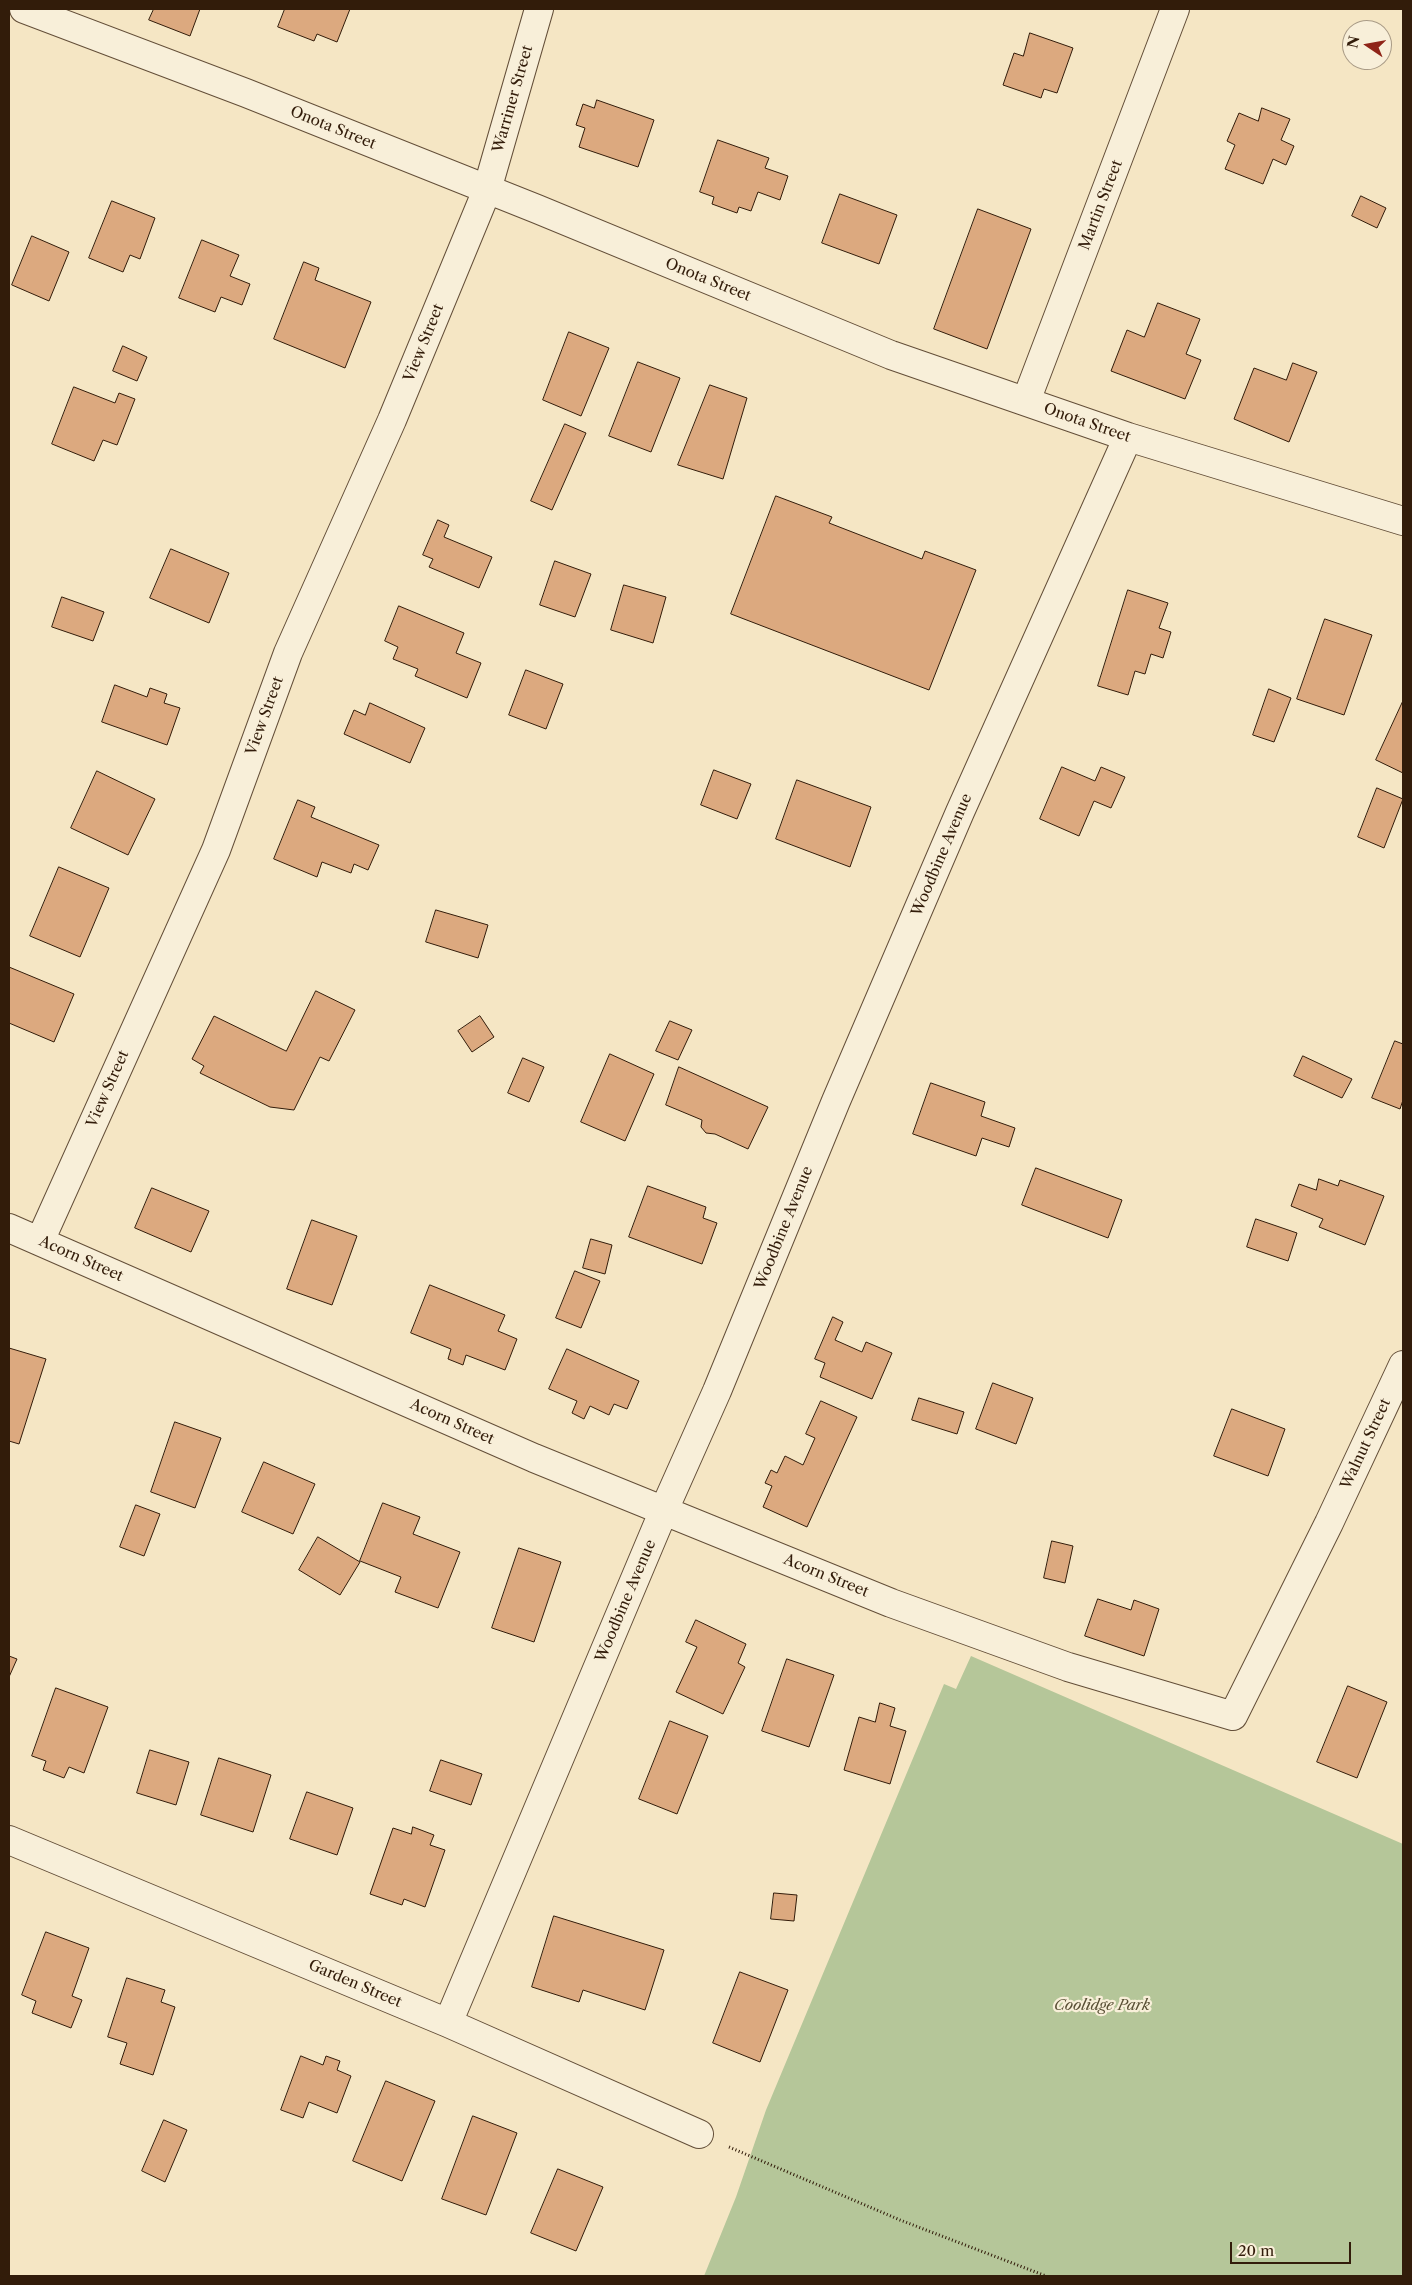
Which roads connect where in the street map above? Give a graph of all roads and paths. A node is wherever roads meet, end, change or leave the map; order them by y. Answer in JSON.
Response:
{"nodes":[{"id":1,"x":24,"y":9,"type":"edge"},
{"id":2,"x":539,"y":9,"type":"edge"},
{"id":3,"x":1175,"y":9,"type":"edge"},
{"id":4,"x":487,"y":190,"type":"junction"},
{"id":5,"x":1026,"y":401,"type":"junction"},
{"id":6,"x":1128,"y":437,"type":"junction"},
{"id":7,"x":1403,"y":521,"type":"edge"},
{"id":8,"x":9,"y":1228,"type":"edge"},
{"id":9,"x":40,"y":1241,"type":"junction"},
{"id":10,"x":1403,"y":1365,"type":"edge"},
{"id":11,"x":664,"y":1510,"type":"junction"},
{"id":12,"x":899,"y":1606,"type":"joint"},
{"id":13,"x":9,"y":1840,"type":"edge"},
{"id":14,"x":448,"y":2023,"type":"junction"},
{"id":15,"x":699,"y":2134,"type":"joint"},
{"id":16,"x":1046,"y":2276,"type":"edge"}],
"edges":[{"from":1,"to":4,"type":"street","name":"Onota Street"},
{"from":2,"to":4,"type":"street","name":"Warriner Street"},
{"from":3,"to":5,"type":"street","name":"Martin Street"},
{"from":4,"to":5,"type":"street","name":"Onota Street"},
{"from":4,"to":9,"type":"street","name":"View Street"},
{"from":5,"to":6,"type":"street","name":"Onota Street"},
{"from":6,"to":7,"type":"street","name":"Onota Street"},
{"from":6,"to":11,"type":"street","name":"Woodbine Avenue"},
{"from":8,"to":9,"type":"street","name":"Acorn Street"},
{"from":9,"to":11,"type":"street","name":"Acorn Street"},
{"from":10,"to":12,"type":"street","name":"Walnut Street"},
{"from":11,"to":12,"type":"street","name":"Acorn Street"},
{"from":11,"to":14,"type":"street","name":"Woodbine Avenue"},
{"from":13,"to":14,"type":"street","name":"Garden Street"},
{"from":14,"to":15,"type":"street","name":"Garden Street"},
{"from":15,"to":16,"type":"path"}]}
